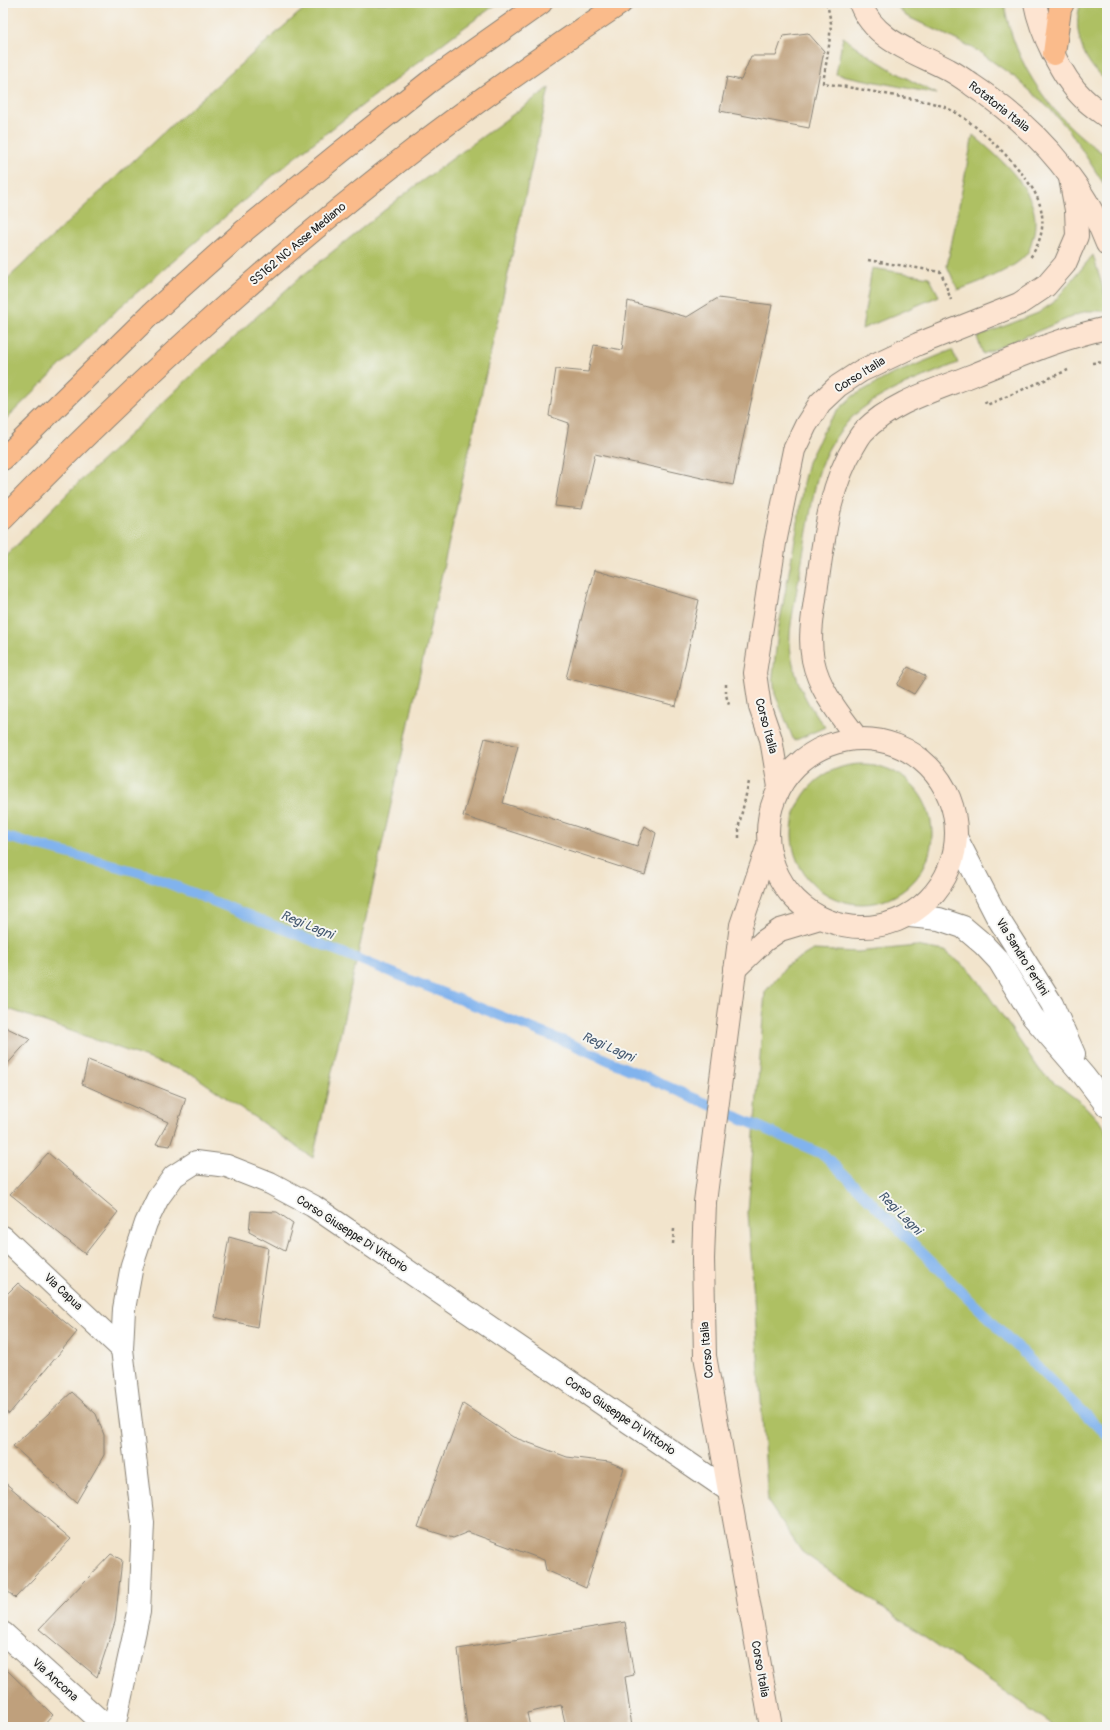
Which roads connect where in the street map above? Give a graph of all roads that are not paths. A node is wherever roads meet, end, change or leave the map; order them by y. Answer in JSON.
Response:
{"nodes":[{"id":1,"x":541,"y":3,"type":"edge"},
{"id":2,"x":621,"y":3,"type":"edge"},
{"id":3,"x":860,"y":3,"type":"edge"},
{"id":4,"x":1034,"y":3,"type":"edge"},
{"id":5,"x":1063,"y":3,"type":"edge"},
{"id":6,"x":1054,"y":54,"type":"junction"},
{"id":7,"x":1107,"y":116,"type":"edge"},
{"id":8,"x":1070,"y":178,"type":"junction"},
{"id":9,"x":1107,"y":244,"type":"edge"},
{"id":10,"x":1107,"y":328,"type":"edge"},
{"id":11,"x":3,"y":459,"type":"edge"},
{"id":12,"x":3,"y":519,"type":"edge"},
{"id":13,"x":857,"y":738,"type":"junction"},
{"id":14,"x":779,"y":787,"type":"junction"},
{"id":15,"x":957,"y":839,"type":"junction"},
{"id":16,"x":768,"y":845,"type":"junction"},
{"id":17,"x":909,"y":916,"type":"junction"},
{"id":18,"x":820,"y":918,"type":"junction"},
{"id":19,"x":735,"y":969,"type":"junction"},
{"id":20,"x":1084,"y":1076,"type":"junction"},
{"id":21,"x":1107,"y":1106,"type":"edge"},
{"id":22,"x":7,"y":1248,"type":"edge"},
{"id":23,"x":122,"y":1349,"type":"junction"},
{"id":24,"x":728,"y":1490,"type":"junction"},
{"id":25,"x":3,"y":1633,"type":"edge"},
{"id":26,"x":107,"y":1727,"type":"edge"},
{"id":27,"x":114,"y":1727,"type":"edge"},
{"id":28,"x":771,"y":1727,"type":"edge"}],
"edges":[{"from":1,"to":11,"type":"highway"},
{"from":2,"to":12,"type":"highway","name":"SS162 NC Asse Mediano"},
{"from":3,"to":8,"type":"main road","name":"Rotatoria Italia"},
{"from":4,"to":6,"type":"main road"},
{"from":5,"to":6,"type":"highway"},
{"from":6,"to":7,"type":"main road"},
{"from":8,"to":9,"type":"main road","name":"Rotatoria Italia"},
{"from":8,"to":14,"type":"main road","name":"Corso Italia"},
{"from":10,"to":13,"type":"main road"},
{"from":13,"to":14,"type":"main road","name":"Corso Italia"},
{"from":13,"to":15,"type":"main road","name":"Corso Italia"},
{"from":14,"to":16,"type":"main road","name":"Corso Italia"},
{"from":15,"to":17,"type":"main road","name":"Corso Italia"},
{"from":15,"to":20,"type":"street","name":"Via Sandro Pertini"},
{"from":16,"to":18,"type":"main road","name":"Corso Italia"},
{"from":16,"to":19,"type":"main road","name":"Corso Italia"},
{"from":17,"to":18,"type":"main road","name":"Corso Italia"},
{"from":17,"to":20,"type":"street","name":"Via Sandro Pertini"},
{"from":18,"to":19,"type":"main road"},
{"from":19,"to":24,"type":"main road","name":"Corso Italia"},
{"from":20,"to":21,"type":"street","name":"Via Sandro Pertini"},
{"from":22,"to":23,"type":"street","name":"Via Capua"},
{"from":23,"to":24,"type":"street","name":"Corso Giuseppe Di Vittorio"},
{"from":23,"to":27,"type":"street","name":"Corso Giuseppe Di Vittorio"},
{"from":24,"to":28,"type":"main road","name":"Corso Italia"},
{"from":25,"to":26,"type":"street","name":"Via Ancona"}]}
